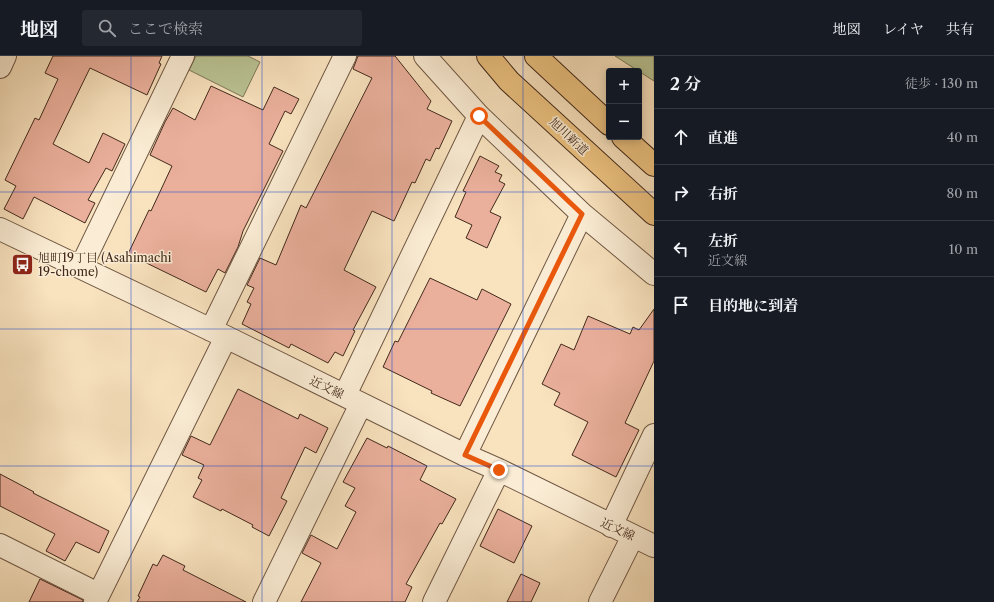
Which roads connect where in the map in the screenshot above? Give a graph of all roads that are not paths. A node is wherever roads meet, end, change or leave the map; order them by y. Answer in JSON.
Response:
{"nodes":[{"id":1,"x":5,"y":56,"type":"edge"},
{"id":2,"x":183,"y":56,"type":"edge"},
{"id":3,"x":344,"y":56,"type":"edge"},
{"id":4,"x":425,"y":56,"type":"edge"},
{"id":5,"x":488,"y":56,"type":"edge"},
{"id":6,"x":536,"y":56,"type":"edge"},
{"id":7,"x":0,"y":67,"type":"edge"},
{"id":8,"x":479,"y":116,"type":"junction"},
{"id":9,"x":606,"y":121,"type":"edge"},
{"id":10,"x":626,"y":140,"type":"edge"},
{"id":11,"x":654,"y":165,"type":"edge"},
{"id":12,"x":582,"y":214,"type":"junction"},
{"id":13,"x":654,"y":214,"type":"edge"},
{"id":14,"x":0,"y":229,"type":"edge"},
{"id":15,"x":81,"y":268,"type":"junction"},
{"id":16,"x":654,"y":274,"type":"edge"},
{"id":17,"x":219,"y":334,"type":"junction"},
{"id":18,"x":353,"y":400,"type":"junction"},
{"id":19,"x":654,"y":436,"type":"edge"},
{"id":20,"x":465,"y":455,"type":"junction"},
{"id":21,"x":499,"y":470,"type":"junction"},
{"id":22,"x":611,"y":526,"type":"junction"},
{"id":23,"x":633,"y":536,"type":"junction"},
{"id":24,"x":0,"y":545,"type":"edge"},
{"id":25,"x":654,"y":546,"type":"edge"},
{"id":26,"x":96,"y":598,"type":"edge"},
{"id":27,"x":264,"y":602,"type":"edge"},
{"id":28,"x":434,"y":602,"type":"edge"},
{"id":29,"x":600,"y":602,"type":"edge"}],
"edges":[{"from":1,"to":7,"type":"street"},
{"from":2,"to":15,"type":"street"},
{"from":3,"to":17,"type":"street"},
{"from":4,"to":8,"type":"street"},
{"from":5,"to":13,"type":"highway","name":"旭川新道"},
{"from":6,"to":9,"type":"highway"},
{"from":8,"to":12,"type":"street"},
{"from":8,"to":18,"type":"street"},
{"from":10,"to":11,"type":"highway"},
{"from":12,"to":16,"type":"street"},
{"from":12,"to":20,"type":"street"},
{"from":14,"to":15,"type":"street","name":"近文線"},
{"from":15,"to":17,"type":"street","name":"近文線"},
{"from":17,"to":18,"type":"street","name":"近文線"},
{"from":17,"to":26,"type":"street"},
{"from":18,"to":20,"type":"street","name":"近文線"},
{"from":18,"to":27,"type":"street"},
{"from":19,"to":22,"type":"street"},
{"from":20,"to":21,"type":"street","name":"近文線"},
{"from":21,"to":22,"type":"street","name":"近文線"},
{"from":21,"to":28,"type":"street"},
{"from":22,"to":23,"type":"street","name":"近文線"},
{"from":23,"to":25,"type":"street","name":"近文線"},
{"from":23,"to":29,"type":"street"},
{"from":24,"to":26,"type":"street"}]}
